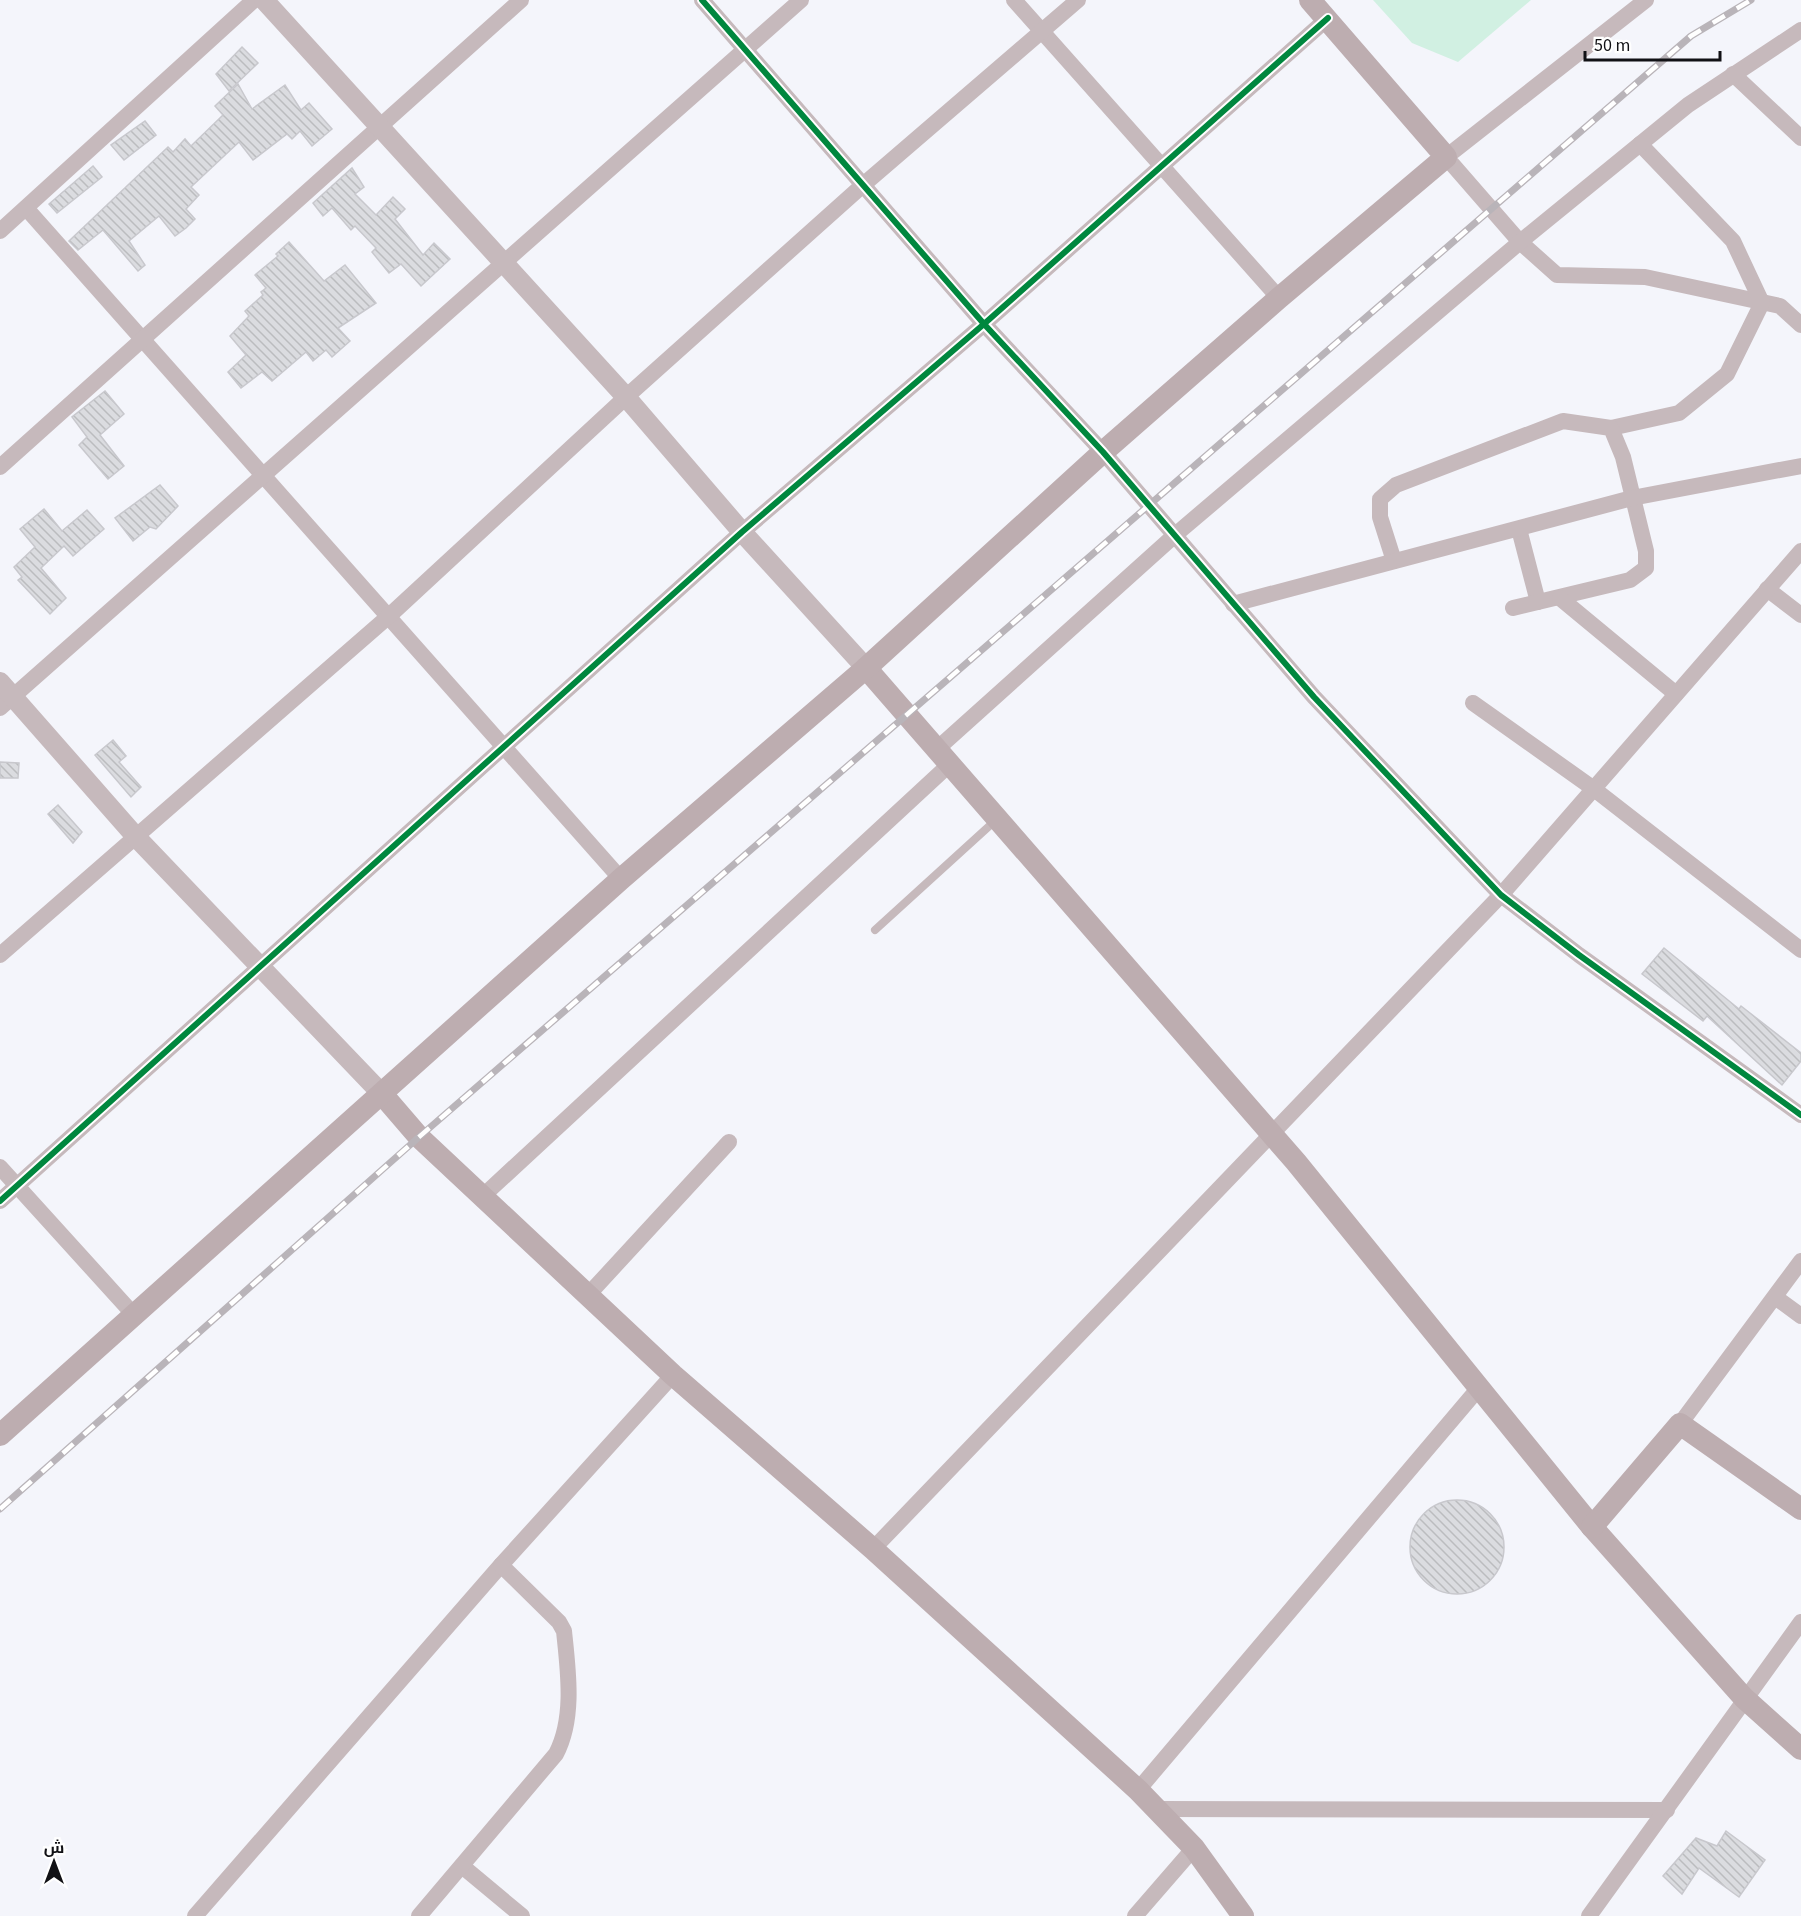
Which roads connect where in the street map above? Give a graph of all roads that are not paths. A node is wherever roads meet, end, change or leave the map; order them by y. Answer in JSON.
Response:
{"nodes":[{"id":1,"x":254,"y":0,"type":"edge"},
{"id":2,"x":264,"y":0,"type":"edge"},
{"id":3,"x":521,"y":0,"type":"edge"},
{"id":4,"x":702,"y":0,"type":"edge"},
{"id":5,"x":801,"y":0,"type":"edge"},
{"id":6,"x":1014,"y":0,"type":"edge"},
{"id":7,"x":1078,"y":0,"type":"edge"},
{"id":8,"x":1311,"y":0,"type":"edge"},
{"id":9,"x":1646,"y":0,"type":"edge"},
{"id":10,"x":1328,"y":18,"type":"junction"},
{"id":11,"x":1801,"y":30,"type":"edge"},
{"id":12,"x":1041,"y":31,"type":"junction"},
{"id":13,"x":745,"y":48,"type":"junction"},
{"id":14,"x":1734,"y":74,"type":"junction"},
{"id":15,"x":380,"y":127,"type":"junction"},
{"id":16,"x":1801,"y":138,"type":"edge"},
{"id":17,"x":1640,"y":144,"type":"junction"},
{"id":18,"x":1446,"y":157,"type":"junction"},
{"id":19,"x":1161,"y":166,"type":"junction"},
{"id":20,"x":863,"y":185,"type":"junction"},
{"id":21,"x":26,"y":208,"type":"junction"},
{"id":22,"x":0,"y":231,"type":"edge"},
{"id":23,"x":1520,"y":242,"type":"junction"},
{"id":24,"x":505,"y":263,"type":"junction"},
{"id":25,"x":1279,"y":298,"type":"junction"},
{"id":26,"x":1762,"y":303,"type":"junction"},
{"id":27,"x":984,"y":324,"type":"junction"},
{"id":28,"x":1801,"y":325,"type":"edge"},
{"id":29,"x":143,"y":341,"type":"junction"},
{"id":30,"x":626,"y":397,"type":"junction"},
{"id":31,"x":1611,"y":428,"type":"junction"},
{"id":32,"x":1103,"y":452,"type":"junction"},
{"id":33,"x":1801,"y":466,"type":"edge"},
{"id":34,"x":0,"y":467,"type":"edge"},
{"id":35,"x":263,"y":475,"type":"junction"},
{"id":36,"x":1632,"y":498,"type":"junction"},
{"id":37,"x":1519,"y":529,"type":"junction"},
{"id":38,"x":742,"y":532,"type":"junction"},
{"id":39,"x":1174,"y":535,"type":"junction"},
{"id":40,"x":1801,"y":552,"type":"edge"},
{"id":41,"x":1394,"y":561,"type":"junction"},
{"id":42,"x":1767,"y":589,"type":"junction"},
{"id":43,"x":1560,"y":598,"type":"junction"},
{"id":44,"x":1538,"y":602,"type":"junction"},
{"id":45,"x":1233,"y":603,"type":"junction"},
{"id":46,"x":1513,"y":608,"type":"dead end"},
{"id":47,"x":1801,"y":615,"type":"edge"},
{"id":48,"x":389,"y":616,"type":"junction"},
{"id":49,"x":866,"y":668,"type":"junction"},
{"id":50,"x":1676,"y":694,"type":"junction"},
{"id":51,"x":4,"y":695,"type":"edge"},
{"id":52,"x":1473,"y":703,"type":"dead end"},
{"id":53,"x":504,"y":747,"type":"junction"},
{"id":54,"x":943,"y":756,"type":"junction"},
{"id":55,"x":1594,"y":789,"type":"junction"},
{"id":56,"x":998,"y":819,"type":"junction"},
{"id":57,"x":137,"y":838,"type":"junction"},
{"id":58,"x":621,"y":879,"type":"junction"},
{"id":59,"x":1501,"y":895,"type":"junction"},
{"id":60,"x":875,"y":930,"type":"dead end"},
{"id":61,"x":1801,"y":950,"type":"edge"},
{"id":62,"x":0,"y":955,"type":"edge"},
{"id":63,"x":262,"y":968,"type":"junction"},
{"id":64,"x":382,"y":1094,"type":"junction"},
{"id":65,"x":1801,"y":1115,"type":"edge"},
{"id":66,"x":1271,"y":1133,"type":"junction"},
{"id":67,"x":729,"y":1142,"type":"dead end"},
{"id":68,"x":0,"y":1167,"type":"edge"},
{"id":69,"x":17,"y":1186,"type":"junction"},
{"id":70,"x":484,"y":1195,"type":"junction"},
{"id":71,"x":0,"y":1201,"type":"edge"},
{"id":72,"x":1801,"y":1261,"type":"edge"},
{"id":73,"x":588,"y":1294,"type":"junction"},
{"id":74,"x":1774,"y":1297,"type":"junction"},
{"id":75,"x":134,"y":1315,"type":"junction"},
{"id":76,"x":1801,"y":1316,"type":"edge"},
{"id":77,"x":673,"y":1375,"type":"junction"},
{"id":78,"x":1478,"y":1389,"type":"junction"},
{"id":79,"x":1680,"y":1424,"type":"junction"},
{"id":80,"x":0,"y":1435,"type":"edge"},
{"id":81,"x":1801,"y":1509,"type":"edge"},
{"id":82,"x":1592,"y":1527,"type":"junction"},
{"id":83,"x":873,"y":1549,"type":"junction"},
{"id":84,"x":501,"y":1565,"type":"junction"},
{"id":85,"x":1801,"y":1622,"type":"edge"},
{"id":86,"x":1744,"y":1698,"type":"junction"},
{"id":87,"x":1801,"y":1749,"type":"edge"},
{"id":88,"x":1138,"y":1790,"type":"junction"},
{"id":89,"x":1158,"y":1809,"type":"junction"},
{"id":90,"x":1667,"y":1810,"type":"junction"},
{"id":91,"x":1194,"y":1848,"type":"junction"},
{"id":92,"x":462,"y":1866,"type":"junction"},
{"id":93,"x":195,"y":1916,"type":"edge"},
{"id":94,"x":419,"y":1916,"type":"edge"},
{"id":95,"x":522,"y":1916,"type":"edge"},
{"id":96,"x":1135,"y":1916,"type":"edge"},
{"id":97,"x":1243,"y":1916,"type":"edge"},
{"id":98,"x":1588,"y":1916,"type":"edge"}],
"edges":[{"from":1,"to":21,"type":"street"},
{"from":2,"to":15,"type":"street"},
{"from":3,"to":15,"type":"street"},
{"from":4,"to":13,"type":"street"},
{"from":5,"to":13,"type":"street"},
{"from":6,"to":12,"type":"street"},
{"from":7,"to":12,"type":"street"},
{"from":8,"to":10,"type":"main road"},
{"from":9,"to":18,"type":"street"},
{"from":10,"to":18,"type":"main road"},
{"from":10,"to":19,"type":"street"},
{"from":11,"to":14,"type":"street"},
{"from":12,"to":19,"type":"street"},
{"from":12,"to":20,"type":"street"},
{"from":13,"to":20,"type":"street"},
{"from":13,"to":24,"type":"street"},
{"from":14,"to":16,"type":"street"},
{"from":14,"to":17,"type":"street"},
{"from":15,"to":24,"type":"street"},
{"from":15,"to":29,"type":"street"},
{"from":17,"to":23,"type":"street"},
{"from":17,"to":26,"type":"street"},
{"from":18,"to":23,"type":"street"},
{"from":18,"to":25,"type":"main road"},
{"from":19,"to":25,"type":"street"},
{"from":19,"to":27,"type":"street"},
{"from":20,"to":27,"type":"street"},
{"from":20,"to":30,"type":"street"},
{"from":21,"to":22,"type":"street"},
{"from":21,"to":29,"type":"street"},
{"from":23,"to":26,"type":"street"},
{"from":23,"to":39,"type":"street"},
{"from":24,"to":30,"type":"street"},
{"from":24,"to":35,"type":"street"},
{"from":25,"to":32,"type":"main road"},
{"from":26,"to":28,"type":"street"},
{"from":26,"to":31,"type":"street"},
{"from":27,"to":32,"type":"street"},
{"from":27,"to":38,"type":"street"},
{"from":29,"to":34,"type":"street"},
{"from":29,"to":35,"type":"street"},
{"from":30,"to":38,"type":"street"},
{"from":30,"to":48,"type":"street"},
{"from":31,"to":36,"type":"street"},
{"from":31,"to":41,"type":"street"},
{"from":32,"to":39,"type":"street"},
{"from":32,"to":49,"type":"main road"},
{"from":33,"to":36,"type":"street"},
{"from":35,"to":48,"type":"street"},
{"from":35,"to":51,"type":"street"},
{"from":36,"to":37,"type":"street"},
{"from":36,"to":43,"type":"street"},
{"from":37,"to":41,"type":"street"},
{"from":37,"to":44,"type":"street"},
{"from":38,"to":49,"type":"street"},
{"from":38,"to":53,"type":"street"},
{"from":39,"to":45,"type":"street"},
{"from":39,"to":54,"type":"street"},
{"from":40,"to":42,"type":"street"},
{"from":41,"to":45,"type":"street"},
{"from":42,"to":47,"type":"street"},
{"from":42,"to":50,"type":"street"},
{"from":43,"to":44,"type":"street"},
{"from":43,"to":50,"type":"street"},
{"from":44,"to":46,"type":"street"},
{"from":45,"to":59,"type":"street"},
{"from":48,"to":53,"type":"street"},
{"from":48,"to":57,"type":"street"},
{"from":49,"to":54,"type":"main road"},
{"from":49,"to":58,"type":"main road"},
{"from":50,"to":55,"type":"street"},
{"from":51,"to":57,"type":"street"},
{"from":52,"to":55,"type":"street"},
{"from":53,"to":58,"type":"street"},
{"from":53,"to":63,"type":"street"},
{"from":54,"to":56,"type":"main road"},
{"from":54,"to":70,"type":"street"},
{"from":55,"to":59,"type":"street"},
{"from":55,"to":61,"type":"street"},
{"from":56,"to":60,"type":"lane"},
{"from":56,"to":66,"type":"main road"},
{"from":57,"to":62,"type":"street"},
{"from":57,"to":63,"type":"street"},
{"from":58,"to":64,"type":"main road"},
{"from":59,"to":65,"type":"street"},
{"from":59,"to":66,"type":"street"},
{"from":63,"to":64,"type":"street"},
{"from":63,"to":69,"type":"street"},
{"from":64,"to":70,"type":"main road"},
{"from":64,"to":75,"type":"main road"},
{"from":66,"to":78,"type":"main road"},
{"from":66,"to":83,"type":"street"},
{"from":67,"to":73,"type":"street"},
{"from":68,"to":69,"type":"street"},
{"from":69,"to":71,"type":"street"},
{"from":69,"to":75,"type":"street"},
{"from":70,"to":73,"type":"main road"},
{"from":72,"to":74,"type":"street"},
{"from":73,"to":77,"type":"main road"},
{"from":74,"to":76,"type":"street"},
{"from":74,"to":79,"type":"street"},
{"from":75,"to":80,"type":"main road"},
{"from":77,"to":83,"type":"main road"},
{"from":77,"to":84,"type":"street"},
{"from":78,"to":82,"type":"main road"},
{"from":78,"to":88,"type":"street"},
{"from":79,"to":81,"type":"main road"},
{"from":79,"to":82,"type":"main road"},
{"from":82,"to":86,"type":"main road"},
{"from":83,"to":88,"type":"main road"},
{"from":84,"to":92,"type":"street"},
{"from":84,"to":93,"type":"street"},
{"from":85,"to":86,"type":"street"},
{"from":86,"to":87,"type":"main road"},
{"from":86,"to":90,"type":"street"},
{"from":88,"to":89,"type":"main road"},
{"from":89,"to":90,"type":"street"},
{"from":89,"to":91,"type":"main road"},
{"from":90,"to":98,"type":"street"},
{"from":91,"to":96,"type":"street"},
{"from":91,"to":97,"type":"main road"},
{"from":92,"to":94,"type":"street"},
{"from":92,"to":95,"type":"street"}]}
